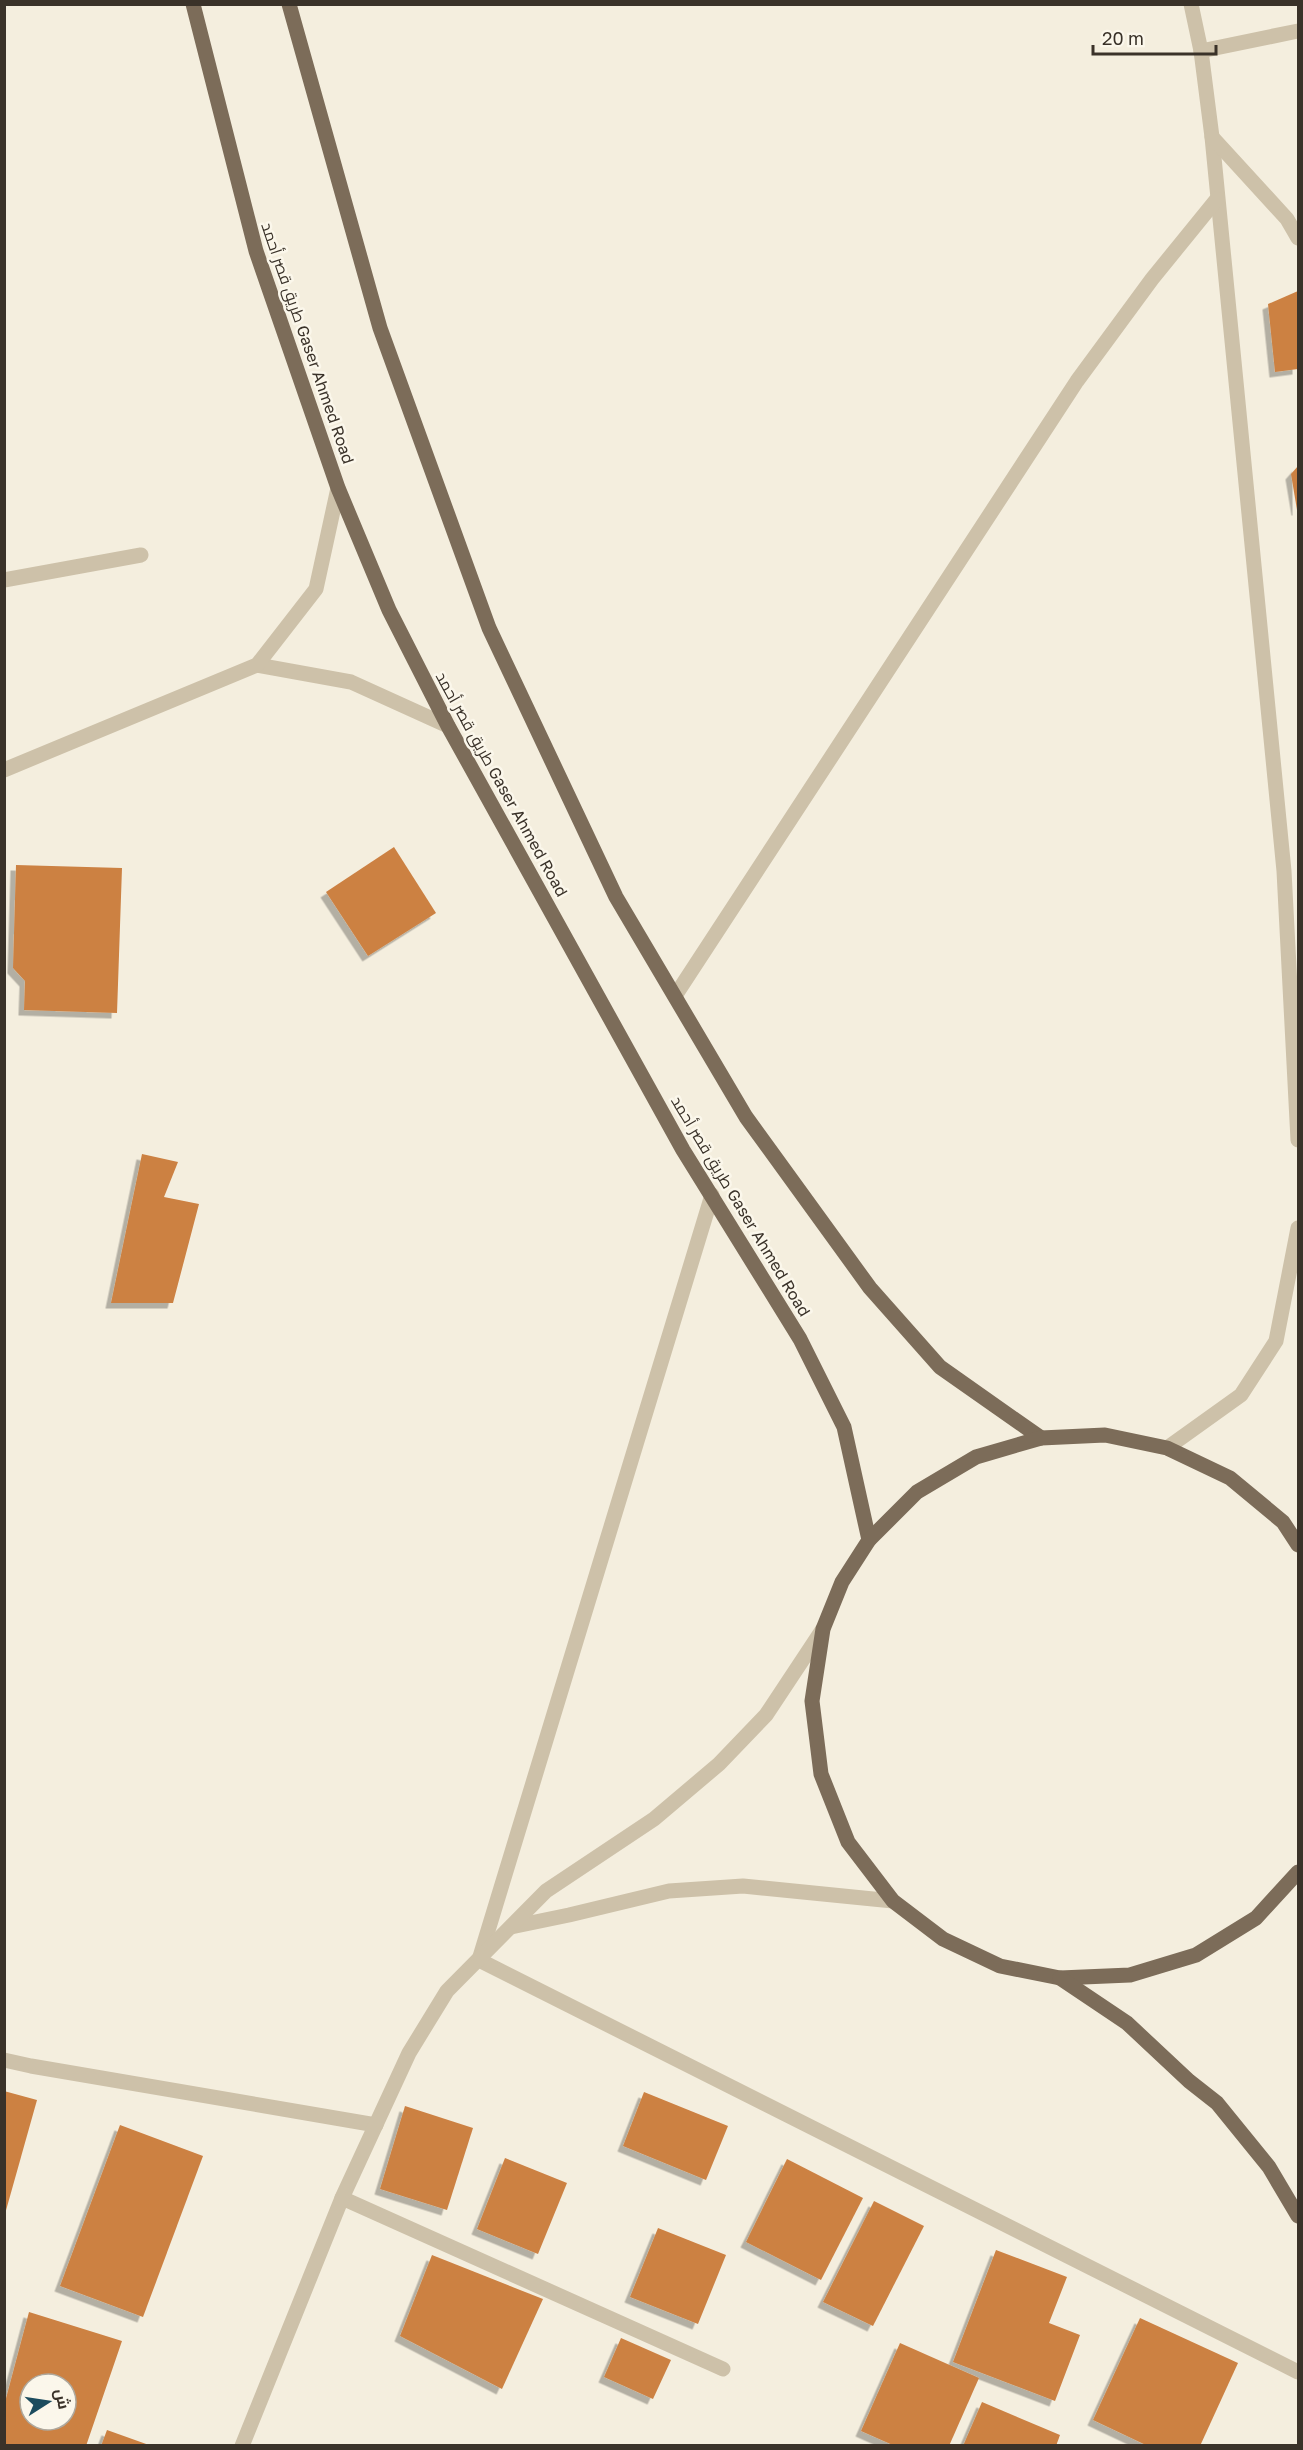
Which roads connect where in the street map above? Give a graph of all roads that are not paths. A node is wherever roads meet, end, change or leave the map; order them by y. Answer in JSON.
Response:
{"nodes":[{"id":1,"x":193,"y":4,"type":"edge"},
{"id":2,"x":290,"y":4,"type":"edge"},
{"id":3,"x":1191,"y":4,"type":"edge"},
{"id":4,"x":1299,"y":31,"type":"edge"},
{"id":5,"x":1201,"y":51,"type":"junction"},
{"id":6,"x":1212,"y":137,"type":"junction"},
{"id":7,"x":1217,"y":199,"type":"junction"},
{"id":8,"x":1299,"y":238,"type":"edge"},
{"id":9,"x":338,"y":488,"type":"junction"},
{"id":10,"x":141,"y":555,"type":"dead end"},
{"id":11,"x":4,"y":580,"type":"edge"},
{"id":12,"x":257,"y":665,"type":"junction"},
{"id":13,"x":448,"y":726,"type":"junction"},
{"id":14,"x":4,"y":770,"type":"edge"},
{"id":15,"x":675,"y":996,"type":"junction"},
{"id":16,"x":1299,"y":1140,"type":"edge"},
{"id":17,"x":712,"y":1195,"type":"junction"},
{"id":18,"x":1299,"y":1228,"type":"edge"},
{"id":19,"x":1041,"y":1438,"type":"junction"},
{"id":20,"x":1167,"y":1448,"type":"junction"},
{"id":21,"x":869,"y":1540,"type":"junction"},
{"id":22,"x":1299,"y":1545,"type":"edge"},
{"id":23,"x":823,"y":1629,"type":"junction"},
{"id":24,"x":1299,"y":1872,"type":"edge"},
{"id":25,"x":893,"y":1901,"type":"junction"},
{"id":26,"x":511,"y":1927,"type":"junction"},
{"id":27,"x":478,"y":1960,"type":"junction"},
{"id":28,"x":1060,"y":1978,"type":"junction"},
{"id":29,"x":4,"y":2060,"type":"edge"},
{"id":30,"x":375,"y":2125,"type":"junction"},
{"id":31,"x":342,"y":2198,"type":"junction"},
{"id":32,"x":1299,"y":2216,"type":"edge"},
{"id":33,"x":723,"y":2368,"type":"dead end"},
{"id":34,"x":1299,"y":2372,"type":"edge"},
{"id":35,"x":242,"y":2445,"type":"edge"}],
"edges":[{"from":1,"to":9,"type":"main road","name":"طريق قصر أحمد Gaser Ahmed Road"},
{"from":2,"to":15,"type":"main road"},
{"from":3,"to":5,"type":"street"},
{"from":4,"to":5,"type":"street"},
{"from":5,"to":6,"type":"street"},
{"from":6,"to":7,"type":"street"},
{"from":6,"to":8,"type":"street"},
{"from":7,"to":15,"type":"street"},
{"from":7,"to":16,"type":"street"},
{"from":9,"to":12,"type":"street"},
{"from":9,"to":13,"type":"main road","name":"طريق قصر أحمد Gaser Ahmed Road"},
{"from":10,"to":11,"type":"street"},
{"from":12,"to":13,"type":"street"},
{"from":12,"to":14,"type":"street"},
{"from":13,"to":17,"type":"main road","name":"طريق قصر أحمد Gaser Ahmed Road"},
{"from":15,"to":19,"type":"main road"},
{"from":17,"to":21,"type":"main road","name":"طريق قصر أحمد Gaser Ahmed Road"},
{"from":17,"to":27,"type":"street"},
{"from":18,"to":20,"type":"street"},
{"from":19,"to":20,"type":"main road"},
{"from":19,"to":21,"type":"main road"},
{"from":20,"to":22,"type":"main road"},
{"from":21,"to":23,"type":"main road"},
{"from":23,"to":25,"type":"main road"},
{"from":23,"to":26,"type":"street"},
{"from":24,"to":28,"type":"main road"},
{"from":25,"to":26,"type":"street"},
{"from":25,"to":28,"type":"main road"},
{"from":26,"to":27,"type":"street"},
{"from":27,"to":30,"type":"street"},
{"from":27,"to":34,"type":"street"},
{"from":28,"to":32,"type":"main road"},
{"from":29,"to":30,"type":"street"},
{"from":30,"to":31,"type":"street"},
{"from":31,"to":33,"type":"street"},
{"from":31,"to":35,"type":"street"}]}
